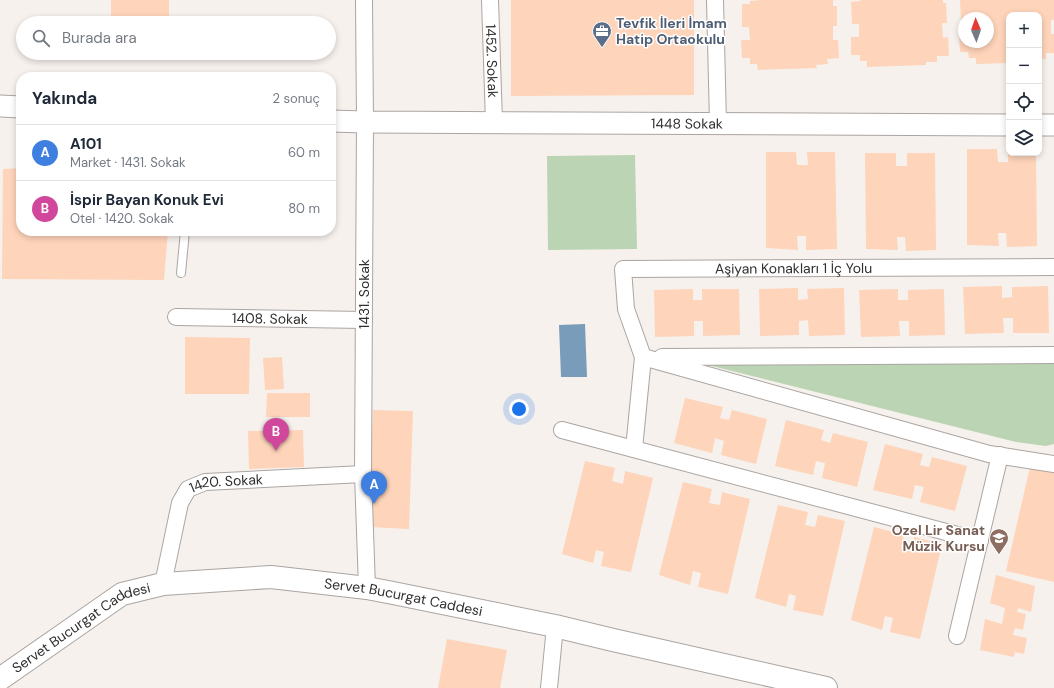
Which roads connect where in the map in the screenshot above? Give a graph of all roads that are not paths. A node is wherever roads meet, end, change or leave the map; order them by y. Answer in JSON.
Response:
{"nodes":[{"id":1,"x":364,"y":0,"type":"edge"},
{"id":2,"x":490,"y":0,"type":"edge"},
{"id":3,"x":715,"y":0,"type":"edge"},
{"id":4,"x":0,"y":106,"type":"edge"},
{"id":5,"x":16,"y":107,"type":"edge"},
{"id":6,"x":336,"y":121,"type":"edge"},
{"id":7,"x":365,"y":122,"type":"junction"},
{"id":8,"x":494,"y":123,"type":"junction"},
{"id":9,"x":718,"y":124,"type":"junction"},
{"id":10,"x":1006,"y":125,"type":"edge"},
{"id":11,"x":1042,"y":125,"type":"edge"},
{"id":12,"x":1054,"y":125,"type":"edge"},
{"id":13,"x":185,"y":236,"type":"edge"},
{"id":14,"x":1054,"y":267,"type":"edge"},
{"id":15,"x":181,"y":273,"type":"dead end"},
{"id":16,"x":176,"y":317,"type":"dead end"},
{"id":17,"x":364,"y":320,"type":"junction"},
{"id":18,"x":1054,"y":355,"type":"edge"},
{"id":19,"x":643,"y":357,"type":"junction"},
{"id":20,"x":562,"y":430,"type":"dead end"},
{"id":21,"x":634,"y":449,"type":"junction"},
{"id":22,"x":1000,"y":455,"type":"junction"},
{"id":23,"x":1054,"y":464,"type":"edge"},
{"id":24,"x":363,"y":474,"type":"junction"},
{"id":25,"x":980,"y":541,"type":"junction"},
{"id":26,"x":162,"y":584,"type":"junction"},
{"id":27,"x":366,"y":588,"type":"junction"},
{"id":28,"x":555,"y":626,"type":"junction"},
{"id":29,"x":957,"y":636,"type":"dead end"},
{"id":30,"x":0,"y":679,"type":"edge"},
{"id":31,"x":549,"y":688,"type":"edge"},
{"id":32,"x":826,"y":688,"type":"edge"}],
"edges":[{"from":1,"to":7,"type":"street","name":"1431. Sokak"},
{"from":2,"to":8,"type":"street","name":"1452. Sokak"},
{"from":3,"to":9,"type":"street"},
{"from":4,"to":5,"type":"street"},
{"from":6,"to":7,"type":"street","name":"1448 Sokak"},
{"from":7,"to":8,"type":"street","name":"1448 Sokak"},
{"from":7,"to":17,"type":"street","name":"1431. Sokak"},
{"from":8,"to":9,"type":"street","name":"1448 Sokak"},
{"from":9,"to":10,"type":"street","name":"1448 Sokak"},
{"from":11,"to":12,"type":"street"},
{"from":13,"to":15,"type":"lane"},
{"from":14,"to":19,"type":"street","name":"Aşiyan Konakları 1 İç Yolu"},
{"from":16,"to":17,"type":"street","name":"1408. Sokak"},
{"from":17,"to":24,"type":"street","name":"1431. Sokak"},
{"from":18,"to":19,"type":"street"},
{"from":19,"to":21,"type":"street","name":"Aşiyan Konakları 1 İç Yolu"},
{"from":19,"to":22,"type":"street"},
{"from":20,"to":21,"type":"street"},
{"from":21,"to":25,"type":"street"},
{"from":22,"to":23,"type":"street"},
{"from":22,"to":25,"type":"street"},
{"from":24,"to":26,"type":"street","name":"1420. Sokak"},
{"from":24,"to":27,"type":"street","name":"1431. Sokak"},
{"from":25,"to":29,"type":"street"},
{"from":26,"to":27,"type":"main road","name":"Servet Bucurgat Caddesi"},
{"from":26,"to":30,"type":"main road","name":"Servet Bucurgat Caddesi"},
{"from":27,"to":28,"type":"main road","name":"Servet Bucurgat Caddesi"},
{"from":28,"to":31,"type":"street"},
{"from":28,"to":32,"type":"main road","name":"Servet Bucurgat Caddesi"}]}
